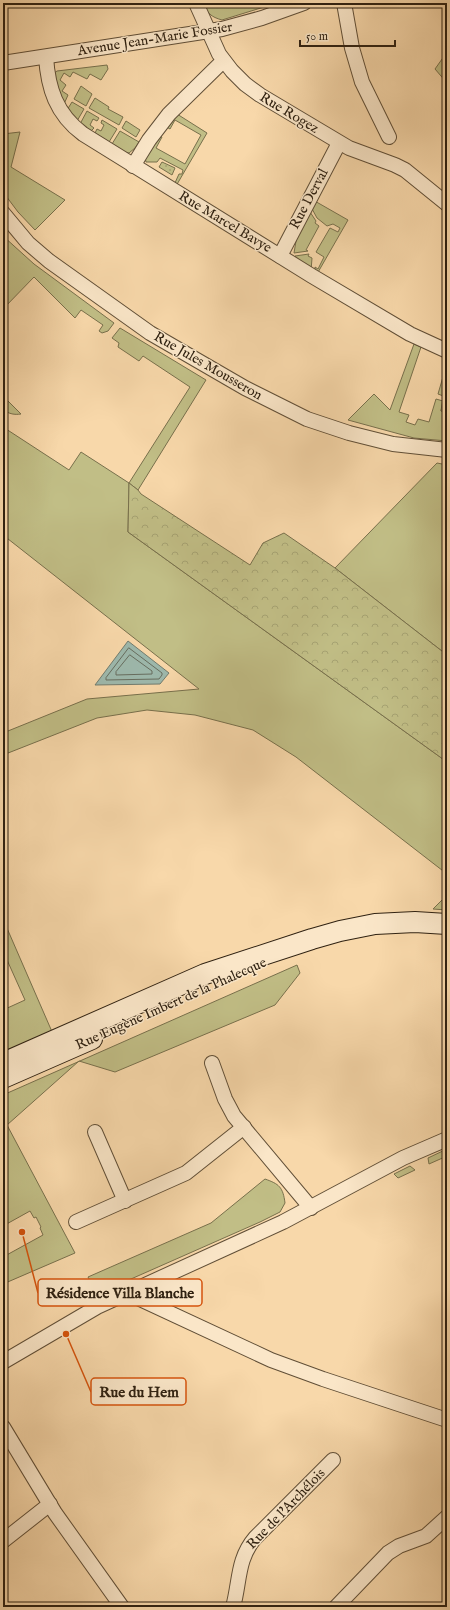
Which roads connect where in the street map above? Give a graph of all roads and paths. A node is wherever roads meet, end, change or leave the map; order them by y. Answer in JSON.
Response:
{"nodes":[{"id":1,"x":196,"y":3,"type":"edge"},
{"id":2,"x":304,"y":3,"type":"edge"},
{"id":3,"x":344,"y":3,"type":"edge"},
{"id":4,"x":208,"y":32,"type":"junction"},
{"id":5,"x":46,"y":56,"type":"junction"},
{"id":6,"x":223,"y":60,"type":"junction"},
{"id":7,"x":3,"y":63,"type":"edge"},
{"id":8,"x":389,"y":137,"type":"dead end"},
{"id":9,"x":339,"y":142,"type":"junction"},
{"id":10,"x":133,"y":166,"type":"junction"},
{"id":11,"x":447,"y":204,"type":"edge"},
{"id":12,"x":3,"y":213,"type":"edge"},
{"id":13,"x":280,"y":256,"type":"junction"},
{"id":14,"x":447,"y":351,"type":"edge"},
{"id":15,"x":447,"y":450,"type":"edge"},
{"id":16,"x":447,"y":924,"type":"edge"},
{"id":17,"x":340,"y":931,"type":"junction"},
{"id":18,"x":3,"y":1062,"type":"edge"},
{"id":19,"x":212,"y":1063,"type":"dead end"},
{"id":20,"x":3,"y":1078,"type":"edge"},
{"id":21,"x":244,"y":1127,"type":"junction"},
{"id":22,"x":94,"y":1132,"type":"dead end"},
{"id":23,"x":447,"y":1139,"type":"edge"},
{"id":24,"x":125,"y":1201,"type":"junction"},
{"id":25,"x":311,"y":1208,"type":"junction"},
{"id":26,"x":76,"y":1222,"type":"dead end"},
{"id":27,"x":127,"y":1293,"type":"junction"},
{"id":28,"x":3,"y":1362,"type":"edge"},
{"id":29,"x":447,"y":1420,"type":"edge"},
{"id":30,"x":3,"y":1427,"type":"edge"},
{"id":31,"x":333,"y":1460,"type":"dead end"},
{"id":32,"x":50,"y":1504,"type":"junction"},
{"id":33,"x":447,"y":1517,"type":"edge"},
{"id":34,"x":3,"y":1541,"type":"edge"},
{"id":35,"x":122,"y":1607,"type":"edge"},
{"id":36,"x":233,"y":1607,"type":"edge"},
{"id":37,"x":336,"y":1607,"type":"edge"}],
"edges":[{"from":1,"to":4,"type":"street","name":"Rue Rogez"},
{"from":2,"to":4,"type":"street","name":"Avenue Jean-Marie Fossier"},
{"from":3,"to":8,"type":"street"},
{"from":4,"to":5,"type":"street","name":"Avenue Jean-Marie Fossier"},
{"from":4,"to":6,"type":"street","name":"Rue Rogez"},
{"from":5,"to":7,"type":"street","name":"Avenue Jean-Marie Fossier"},
{"from":5,"to":10,"type":"street","name":"Rue Marcel Bavye"},
{"from":6,"to":9,"type":"street","name":"Rue Rogez"},
{"from":6,"to":10,"type":"street"},
{"from":9,"to":11,"type":"street","name":"Rue Rogez"},
{"from":9,"to":13,"type":"street","name":"Rue Derval"},
{"from":10,"to":13,"type":"street","name":"Rue Marcel Bavye"},
{"from":12,"to":15,"type":"street","name":"Rue Jules Mousseron"},
{"from":13,"to":14,"type":"street","name":"Rue Marcel Bavye"},
{"from":16,"to":17,"type":"street","name":"Rue Eugène Imbert de la Phalecque"},
{"from":17,"to":18,"type":"street","name":"Rue Eugène Imbert de la Phalecque"},
{"from":17,"to":20,"type":"street","name":"Rue Eugène Imbert de la Phalecque"},
{"from":19,"to":21,"type":"street"},
{"from":21,"to":24,"type":"street"},
{"from":21,"to":25,"type":"street"},
{"from":22,"to":24,"type":"street"},
{"from":23,"to":25,"type":"street"},
{"from":24,"to":26,"type":"street"},
{"from":25,"to":27,"type":"street"},
{"from":27,"to":28,"type":"street"},
{"from":27,"to":29,"type":"street"},
{"from":30,"to":32,"type":"street"},
{"from":31,"to":36,"type":"street","name":"Rue de l'Archélois"},
{"from":32,"to":34,"type":"street"},
{"from":32,"to":35,"type":"street"},
{"from":33,"to":37,"type":"street"}]}
